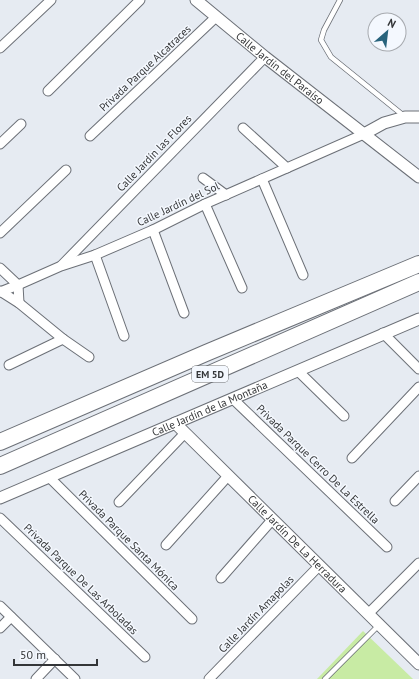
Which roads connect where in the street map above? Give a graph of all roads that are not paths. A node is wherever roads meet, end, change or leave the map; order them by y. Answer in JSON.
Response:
{"nodes":[{"id":1,"x":51,"y":0,"type":"edge"},
{"id":2,"x":140,"y":0,"type":"edge"},
{"id":3,"x":196,"y":0,"type":"edge"},
{"id":4,"x":340,"y":0,"type":"edge"},
{"id":5,"x":216,"y":17,"type":"junction"},
{"id":6,"x":0,"y":48,"type":"edge"},
{"id":7,"x":265,"y":56,"type":"junction"},
{"id":8,"x":48,"y":90,"type":"dead end"},
{"id":9,"x":405,"y":117,"type":"junction"},
{"id":10,"x":419,"y":117,"type":"edge"},
{"id":11,"x":21,"y":124,"type":"dead end"},
{"id":12,"x":243,"y":128,"type":"dead end"},
{"id":13,"x":364,"y":134,"type":"junction"},
{"id":14,"x":90,"y":136,"type":"dead end"},
{"id":15,"x":0,"y":144,"type":"edge"},
{"id":16,"x":287,"y":168,"type":"junction"},
{"id":17,"x":66,"y":170,"type":"dead end"},
{"id":18,"x":418,"y":175,"type":"edge"},
{"id":19,"x":203,"y":178,"type":"dead end"},
{"id":20,"x":262,"y":179,"type":"junction"},
{"id":21,"x":226,"y":195,"type":"junction"},
{"id":22,"x":204,"y":204,"type":"junction"},
{"id":23,"x":152,"y":230,"type":"junction"},
{"id":24,"x":0,"y":233,"type":"edge"},
{"id":25,"x":95,"y":255,"type":"junction"},
{"id":26,"x":419,"y":264,"type":"edge"},
{"id":27,"x":61,"y":266,"type":"junction"},
{"id":28,"x":0,"y":268,"type":"edge"},
{"id":29,"x":303,"y":274,"type":"dead end"},
{"id":30,"x":419,"y":282,"type":"edge"},
{"id":31,"x":18,"y":285,"type":"junction"},
{"id":32,"x":242,"y":288,"type":"dead end"},
{"id":33,"x":0,"y":291,"type":"edge"},
{"id":34,"x":20,"y":303,"type":"junction"},
{"id":35,"x":184,"y":313,"type":"dead end"},
{"id":36,"x":419,"y":319,"type":"edge"},
{"id":37,"x":383,"y":333,"type":"junction"},
{"id":38,"x":124,"y":336,"type":"dead end"},
{"id":39,"x":63,"y":339,"type":"junction"},
{"id":40,"x":88,"y":357,"type":"dead end"},
{"id":41,"x":9,"y":365,"type":"dead end"},
{"id":42,"x":419,"y":369,"type":"edge"},
{"id":43,"x":298,"y":371,"type":"junction"},
{"id":44,"x":419,"y":387,"type":"edge"},
{"id":45,"x":233,"y":399,"type":"junction"},
{"id":46,"x":344,"y":416,"type":"dead end"},
{"id":47,"x":175,"y":423,"type":"junction"},
{"id":48,"x":184,"y":433,"type":"junction"},
{"id":49,"x":0,"y":442,"type":"edge"},
{"id":50,"x":352,"y":458,"type":"dead end"},
{"id":51,"x":0,"y":466,"type":"edge"},
{"id":52,"x":228,"y":476,"type":"junction"},
{"id":53,"x":419,"y":476,"type":"edge"},
{"id":54,"x":49,"y":477,"type":"junction"},
{"id":55,"x":0,"y":498,"type":"edge"},
{"id":56,"x":395,"y":501,"type":"dead end"},
{"id":57,"x":119,"y":502,"type":"dead end"},
{"id":58,"x":0,"y":518,"type":"edge"},
{"id":59,"x":272,"y":520,"type":"junction"},
{"id":60,"x":166,"y":545,"type":"dead end"},
{"id":61,"x":386,"y":547,"type":"dead end"},
{"id":62,"x":419,"y":563,"type":"edge"},
{"id":63,"x":319,"y":566,"type":"junction"},
{"id":64,"x":221,"y":578,"type":"dead end"},
{"id":65,"x":0,"y":606,"type":"edge"},
{"id":66,"x":368,"y":614,"type":"junction"},
{"id":67,"x":11,"y":617,"type":"junction"},
{"id":68,"x":192,"y":619,"type":"dead end"},
{"id":69,"x":378,"y":625,"type":"junction"},
{"id":70,"x":0,"y":628,"type":"edge"},
{"id":71,"x":145,"y":657,"type":"dead end"},
{"id":72,"x":55,"y":659,"type":"junction"},
{"id":73,"x":417,"y":659,"type":"edge"},
{"id":74,"x":36,"y":679,"type":"edge"},
{"id":75,"x":75,"y":679,"type":"edge"},
{"id":76,"x":209,"y":679,"type":"edge"},
{"id":77,"x":325,"y":679,"type":"edge"}],
"edges":[{"from":1,"to":6,"type":"street"},
{"from":2,"to":8,"type":"street"},
{"from":3,"to":5,"type":"street","name":"Calle Jardín del Paraíso"},
{"from":4,"to":9,"type":"lane"},
{"from":5,"to":7,"type":"street","name":"Calle Jardín del Paraíso"},
{"from":5,"to":14,"type":"street","name":"Privada Parque Alcatraces"},
{"from":7,"to":13,"type":"street","name":"Calle Jardín del Paraíso"},
{"from":7,"to":27,"type":"street","name":"Calle Jardín las Flores"},
{"from":9,"to":10,"type":"street"},
{"from":9,"to":13,"type":"street"},
{"from":11,"to":15,"type":"street"},
{"from":12,"to":16,"type":"street"},
{"from":13,"to":16,"type":"street","name":"Calle Jardín del Sol"},
{"from":13,"to":18,"type":"street"},
{"from":16,"to":20,"type":"street","name":"Calle Jardín del Sol"},
{"from":17,"to":24,"type":"street"},
{"from":19,"to":21,"type":"street"},
{"from":20,"to":21,"type":"street","name":"Calle Jardín del Sol"},
{"from":20,"to":29,"type":"street"},
{"from":21,"to":22,"type":"street","name":"Calle Jardín del Sol"},
{"from":22,"to":23,"type":"street","name":"Calle Jardín del Sol"},
{"from":22,"to":32,"type":"street"},
{"from":23,"to":25,"type":"street","name":"Calle Jardín del Sol"},
{"from":23,"to":35,"type":"street"},
{"from":25,"to":27,"type":"street","name":"Calle Jardín del Sol"},
{"from":25,"to":38,"type":"street"},
{"from":26,"to":49,"type":"highway","number":"EM 5D"},
{"from":27,"to":31,"type":"street","name":"Calle Jardín del Sol"},
{"from":28,"to":31,"type":"street"},
{"from":30,"to":51,"type":"highway","number":"EM 5D"},
{"from":31,"to":33,"type":"street","name":"Calle Jardín del Sol"},
{"from":31,"to":34,"type":"street"},
{"from":33,"to":34,"type":"street"},
{"from":34,"to":39,"type":"street"},
{"from":36,"to":37,"type":"street","name":"Calle Jardín de la Montaña"},
{"from":37,"to":42,"type":"street"},
{"from":37,"to":43,"type":"street","name":"Calle Jardín de la Montaña"},
{"from":39,"to":40,"type":"street"},
{"from":39,"to":41,"type":"street"},
{"from":43,"to":45,"type":"street","name":"Calle Jardín de la Montaña"},
{"from":43,"to":46,"type":"street"},
{"from":44,"to":50,"type":"street"},
{"from":45,"to":47,"type":"street","name":"Calle Jardín de la Montaña"},
{"from":45,"to":61,"type":"street","name":"Privada Parque Cerro De La Estrella"},
{"from":47,"to":48,"type":"street","name":"Calle Jardín De La Herradura"},
{"from":47,"to":54,"type":"street","name":"Calle Jardín de la Montaña"},
{"from":48,"to":52,"type":"street","name":"Calle Jardín De La Herradura"},
{"from":48,"to":57,"type":"street"},
{"from":52,"to":59,"type":"street","name":"Calle Jardín De La Herradura"},
{"from":52,"to":60,"type":"street"},
{"from":53,"to":56,"type":"street"},
{"from":54,"to":55,"type":"street","name":"Calle Jardín de la Montaña"},
{"from":54,"to":68,"type":"street","name":"Privada Parque Santa Mónica"},
{"from":58,"to":71,"type":"street","name":"Privada Parque De Las Arboladas"},
{"from":59,"to":63,"type":"street","name":"Calle Jardín De La Herradura"},
{"from":59,"to":64,"type":"street"},
{"from":62,"to":66,"type":"street"},
{"from":63,"to":66,"type":"street","name":"Calle Jardín De La Herradura"},
{"from":63,"to":76,"type":"street","name":"Calle Jardín Amapolas"},
{"from":65,"to":67,"type":"street"},
{"from":66,"to":69,"type":"street","name":"Calle Jardín De La Herradura"},
{"from":67,"to":70,"type":"street"},
{"from":67,"to":72,"type":"street"},
{"from":69,"to":73,"type":"street","name":"Calle Jardín De La Herradura"},
{"from":69,"to":77,"type":"lane"},
{"from":72,"to":74,"type":"street"},
{"from":72,"to":75,"type":"street"}]}
